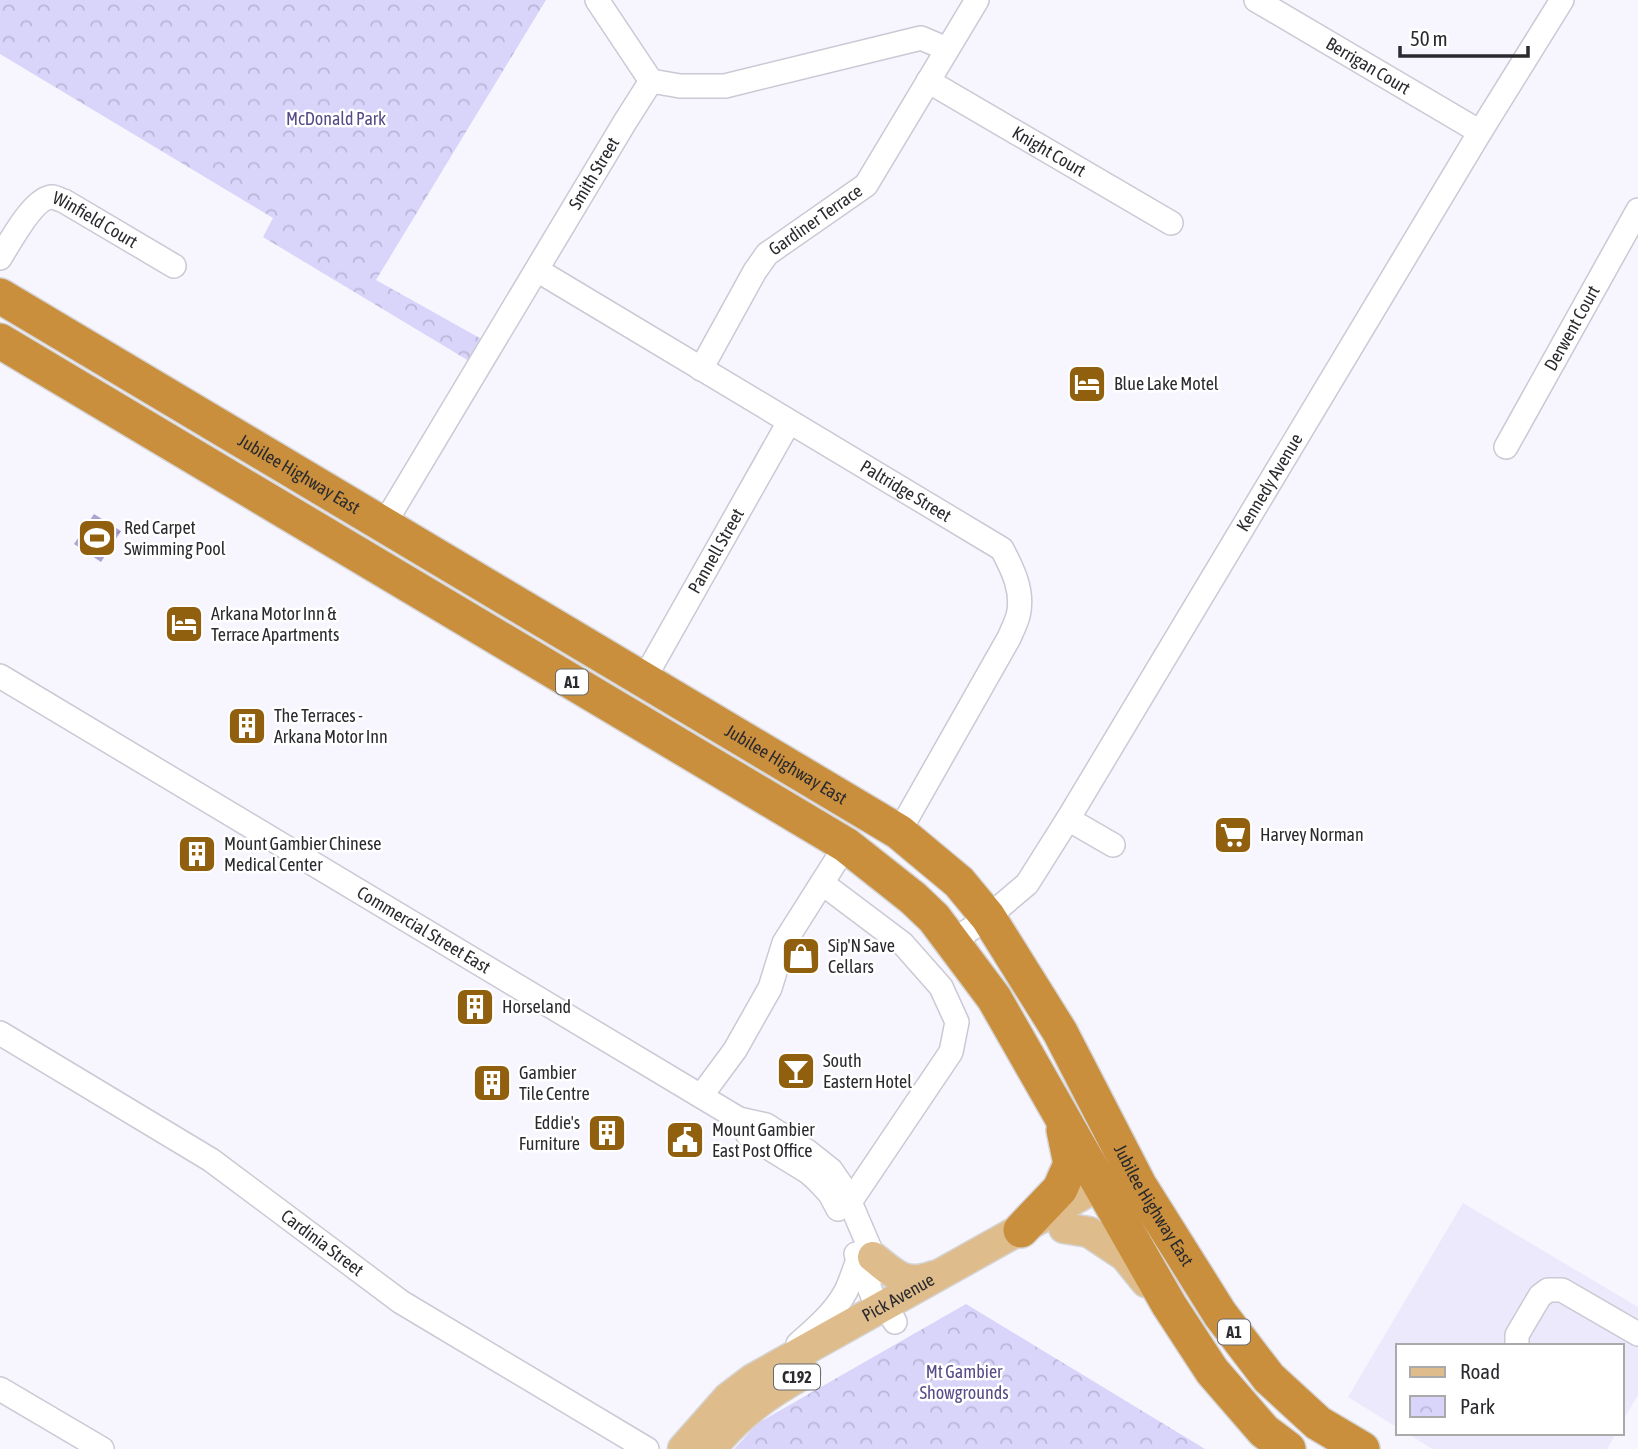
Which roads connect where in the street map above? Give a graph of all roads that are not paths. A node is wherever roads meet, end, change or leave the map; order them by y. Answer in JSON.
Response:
{"nodes":[{"id":1,"x":597,"y":0,"type":"edge"},
{"id":2,"x":977,"y":0,"type":"edge"},
{"id":3,"x":1256,"y":0,"type":"edge"},
{"id":4,"x":1562,"y":0,"type":"edge"},
{"id":5,"x":947,"y":49,"type":"junction"},
{"id":6,"x":651,"y":81,"type":"junction"},
{"id":7,"x":928,"y":81,"type":"junction"},
{"id":8,"x":1480,"y":132,"type":"junction"},
{"id":9,"x":1638,"y":210,"type":"edge"},
{"id":10,"x":1171,"y":223,"type":"dead end"},
{"id":11,"x":0,"y":258,"type":"edge"},
{"id":12,"x":174,"y":266,"type":"dead end"},
{"id":13,"x":537,"y":270,"type":"junction"},
{"id":14,"x":11,"y":303,"type":"edge"},
{"id":15,"x":1,"y":342,"type":"edge"},
{"id":16,"x":701,"y":369,"type":"junction"},
{"id":17,"x":789,"y":422,"type":"junction"},
{"id":18,"x":1506,"y":447,"type":"dead end"},
{"id":19,"x":273,"y":461,"type":"junction"},
{"id":20,"x":254,"y":493,"type":"junction"},
{"id":21,"x":383,"y":526,"type":"junction"},
{"id":22,"x":521,"y":607,"type":"junction"},
{"id":23,"x":502,"y":640,"type":"junction"},
{"id":24,"x":0,"y":676,"type":"edge"},
{"id":25,"x":644,"y":679,"type":"junction"},
{"id":26,"x":1068,"y":819,"type":"junction"},
{"id":27,"x":899,"y":832,"type":"junction"},
{"id":28,"x":846,"y":845,"type":"junction"},
{"id":29,"x":1113,"y":845,"type":"dead end"},
{"id":30,"x":822,"y":883,"type":"junction"},
{"id":31,"x":988,"y":917,"type":"junction"},
{"id":32,"x":953,"y":942,"type":"junction"},
{"id":33,"x":0,"y":1033,"type":"edge"},
{"id":34,"x":701,"y":1096,"type":"junction"},
{"id":35,"x":1059,"y":1114,"type":"junction"},
{"id":36,"x":739,"y":1119,"type":"junction"},
{"id":37,"x":1134,"y":1176,"type":"junction"},
{"id":38,"x":1104,"y":1194,"type":"junction"},
{"id":39,"x":850,"y":1202,"type":"junction"},
{"id":40,"x":1064,"y":1228,"type":"junction"},
{"id":41,"x":1021,"y":1230,"type":"junction"},
{"id":42,"x":866,"y":1258,"type":"junction"},
{"id":43,"x":940,"y":1274,"type":"junction"},
{"id":44,"x":1165,"y":1297,"type":"junction"},
{"id":45,"x":890,"y":1314,"type":"junction"},
{"id":46,"x":1638,"y":1334,"type":"edge"},
{"id":47,"x":1517,"y":1344,"type":"edge"},
{"id":48,"x":753,"y":1379,"type":"junction"},
{"id":49,"x":0,"y":1389,"type":"edge"},
{"id":50,"x":102,"y":1449,"type":"edge"},
{"id":51,"x":647,"y":1449,"type":"edge"},
{"id":52,"x":683,"y":1449,"type":"edge"},
{"id":53,"x":711,"y":1449,"type":"edge"},
{"id":54,"x":1288,"y":1449,"type":"edge"},
{"id":55,"x":1362,"y":1449,"type":"edge"}],
"edges":[{"from":1,"to":6,"type":"street"},
{"from":2,"to":5,"type":"street","name":"Gardiner Terrace"},
{"from":3,"to":8,"type":"street","name":"Berrigan Court"},
{"from":4,"to":8,"type":"street","name":"Kennedy Avenue"},
{"from":5,"to":6,"type":"street"},
{"from":5,"to":7,"type":"street","name":"Gardiner Terrace"},
{"from":6,"to":13,"type":"street","name":"Smith Street"},
{"from":7,"to":10,"type":"street","name":"Knight Court"},
{"from":7,"to":16,"type":"street","name":"Gardiner Terrace"},
{"from":8,"to":26,"type":"street","name":"Kennedy Avenue"},
{"from":9,"to":18,"type":"street","name":"Derwent Court"},
{"from":11,"to":12,"type":"street","name":"Winfield Court"},
{"from":13,"to":16,"type":"street","name":"Paltridge Street"},
{"from":13,"to":21,"type":"street","name":"Smith Street"},
{"from":14,"to":15,"type":"highway"},
{"from":14,"to":19,"type":"highway","name":"Jubilee Highway East","number":"A1"},
{"from":15,"to":20,"type":"highway","name":"Jubilee Highway East","number":"A1"},
{"from":16,"to":17,"type":"street","name":"Paltridge Street"},
{"from":17,"to":25,"type":"street","name":"Pannell Street"},
{"from":17,"to":27,"type":"street","name":"Paltridge Street"},
{"from":19,"to":20,"type":"highway"},
{"from":19,"to":21,"type":"highway","name":"Jubilee Highway East","number":"A1"},
{"from":20,"to":23,"type":"highway","name":"Jubilee Highway East","number":"A1"},
{"from":21,"to":22,"type":"highway","name":"Jubilee Highway East","number":"A1"},
{"from":22,"to":23,"type":"highway"},
{"from":22,"to":25,"type":"highway","name":"Jubilee Highway East","number":"A1"},
{"from":23,"to":28,"type":"highway","name":"Jubilee Highway East","number":"A1"},
{"from":24,"to":34,"type":"street","name":"Commercial Street East"},
{"from":25,"to":27,"type":"highway","name":"Jubilee Highway East","number":"A1"},
{"from":26,"to":29,"type":"street"},
{"from":26,"to":31,"type":"street","name":"Kennedy Avenue"},
{"from":27,"to":31,"type":"highway","name":"Jubilee Highway East","number":"A1"},
{"from":28,"to":30,"type":"street"},
{"from":28,"to":32,"type":"highway","name":"Jubilee Highway East","number":"A1"},
{"from":30,"to":34,"type":"street"},
{"from":30,"to":39,"type":"street"},
{"from":31,"to":32,"type":"street","name":"Kennedy Avenue"},
{"from":31,"to":37,"type":"highway","name":"Jubilee Highway East","number":"A1"},
{"from":32,"to":35,"type":"highway","name":"Jubilee Highway East","number":"A1"},
{"from":33,"to":51,"type":"street","name":"Cardinia Street"},
{"from":34,"to":36,"type":"street","name":"Commercial Street East"},
{"from":35,"to":38,"type":"highway","name":"Jubilee Highway East","number":"A1"},
{"from":35,"to":41,"type":"highway"},
{"from":36,"to":39,"type":"street","name":"Commercial Street East"},
{"from":36,"to":42,"type":"street","name":"Commercial Street East"},
{"from":37,"to":38,"type":"main road","name":"Pick Avenue","number":"C192"},
{"from":37,"to":55,"type":"highway","name":"Jubilee Highway East","number":"A1"},
{"from":38,"to":40,"type":"main road","name":"Pick Avenue","number":"C192"},
{"from":38,"to":41,"type":"main road","name":"Pick Avenue","number":"C192"},
{"from":38,"to":44,"type":"highway","name":"Jubilee Highway East","number":"A1"},
{"from":39,"to":42,"type":"street","name":"Commercial Street East"},
{"from":40,"to":44,"type":"main road"},
{"from":40,"to":45,"type":"main road","name":"Pick Avenue","number":"C192"},
{"from":41,"to":43,"type":"main road","name":"Pick Avenue","number":"C192"},
{"from":42,"to":43,"type":"main road"},
{"from":42,"to":45,"type":"street","name":"Commercial Street East"},
{"from":42,"to":48,"type":"street"},
{"from":43,"to":45,"type":"main road","name":"Pick Avenue","number":"C192"},
{"from":44,"to":54,"type":"highway","name":"Jubilee Highway East","number":"A1"},
{"from":45,"to":48,"type":"main road","name":"Pick Avenue","number":"C192"},
{"from":45,"to":53,"type":"main road","name":"Pick Avenue","number":"C192"},
{"from":46,"to":47,"type":"street"},
{"from":48,"to":52,"type":"main road","name":"Pick Avenue","number":"C192"},
{"from":49,"to":50,"type":"street"}]}
